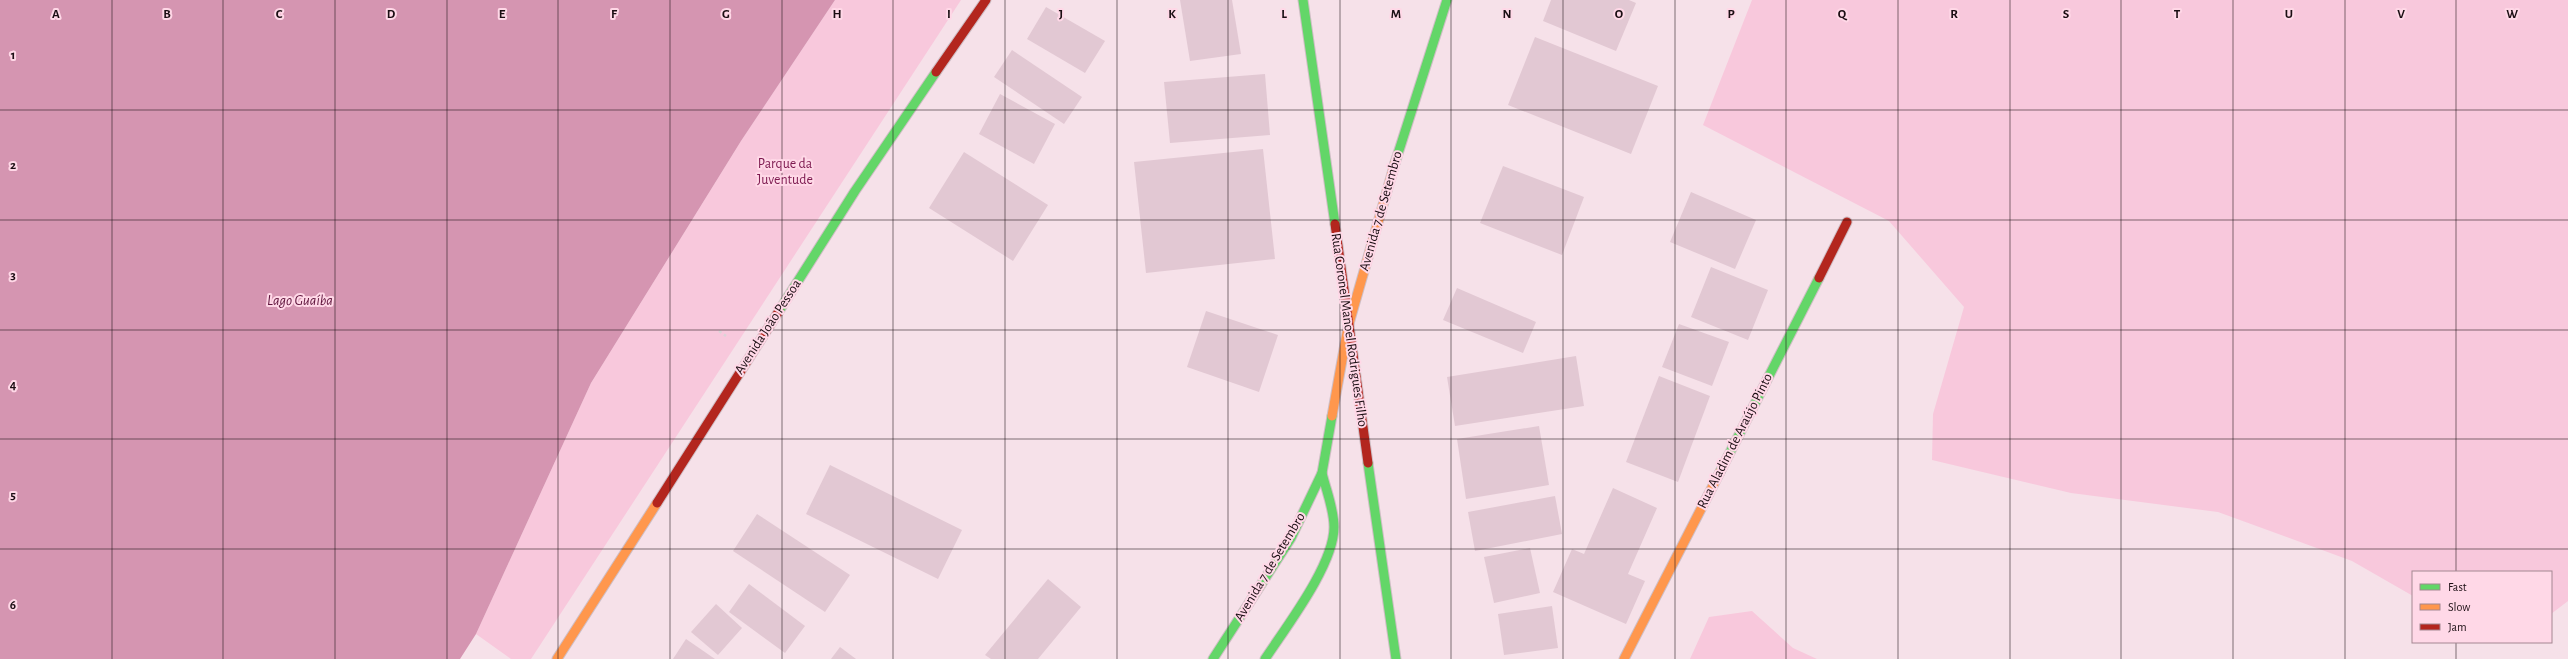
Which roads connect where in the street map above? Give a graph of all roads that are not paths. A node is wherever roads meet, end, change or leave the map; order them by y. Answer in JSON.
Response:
{"nodes":[{"id":1,"x":986,"y":0,"type":"edge"},
{"id":2,"x":1304,"y":0,"type":"edge"},
{"id":3,"x":1447,"y":0,"type":"edge"},
{"id":4,"x":1847,"y":222,"type":"dead end"},
{"id":5,"x":1348,"y":327,"type":"junction"},
{"id":6,"x":1322,"y":473,"type":"junction"},
{"id":7,"x":557,"y":659,"type":"edge"},
{"id":8,"x":1213,"y":659,"type":"edge"},
{"id":9,"x":1265,"y":659,"type":"edge"},
{"id":10,"x":1396,"y":659,"type":"edge"},
{"id":11,"x":1624,"y":659,"type":"edge"}],
"edges":[{"from":1,"to":7,"type":"street","name":"Avenida João Pessoa"},
{"from":2,"to":5,"type":"street","name":"Rua Coronel Manoel Rodrigues Filho"},
{"from":3,"to":5,"type":"street","name":"Avenida 7 de Setembro"},
{"from":4,"to":11,"type":"street","name":"Rua Aladim de Araújo Pinto"},
{"from":5,"to":6,"type":"street","name":"Avenida 7 de Setembro"},
{"from":5,"to":10,"type":"street","name":"Rua Coronel Manoel Rodrigues Filho"},
{"from":6,"to":8,"type":"street","name":"Avenida 7 de Setembro"},
{"from":6,"to":9,"type":"street","name":"Avenida 7 de Setembro"}]}
